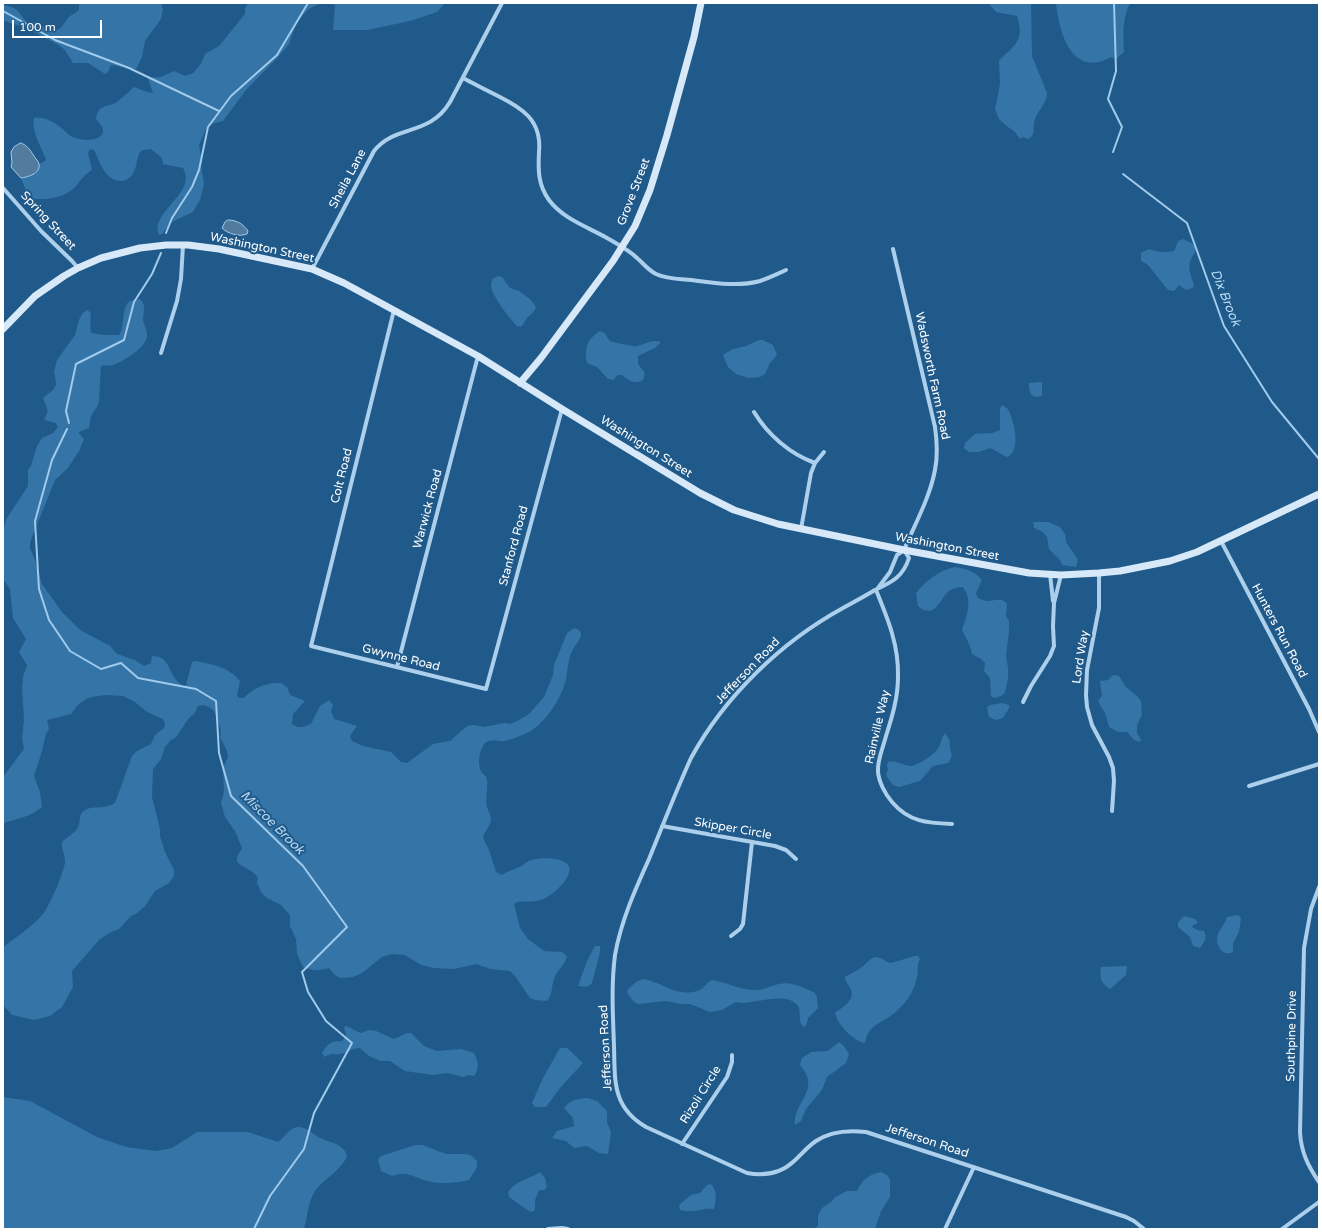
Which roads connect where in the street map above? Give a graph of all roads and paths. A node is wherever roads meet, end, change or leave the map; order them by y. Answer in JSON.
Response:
{"nodes":[{"id":1,"x":502,"y":3,"type":"edge"},
{"id":2,"x":701,"y":3,"type":"edge"},
{"id":3,"x":462,"y":78,"type":"junction"},
{"id":4,"x":3,"y":188,"type":"edge"},
{"id":5,"x":183,"y":245,"type":"junction"},
{"id":6,"x":622,"y":247,"type":"junction"},
{"id":7,"x":893,"y":249,"type":"dead end"},
{"id":8,"x":78,"y":268,"type":"junction"},
{"id":9,"x":312,"y":269,"type":"junction"},
{"id":10,"x":786,"y":270,"type":"dead end"},
{"id":11,"x":394,"y":310,"type":"junction"},
{"id":12,"x":3,"y":329,"type":"edge"},
{"id":13,"x":161,"y":353,"type":"dead end"},
{"id":14,"x":478,"y":356,"type":"junction"},
{"id":15,"x":520,"y":383,"type":"junction"},
{"id":16,"x":562,"y":409,"type":"junction"},
{"id":17,"x":754,"y":412,"type":"dead end"},
{"id":18,"x":824,"y":452,"type":"dead end"},
{"id":19,"x":815,"y":464,"type":"junction"},
{"id":20,"x":1319,"y":494,"type":"edge"},
{"id":21,"x":801,"y":528,"type":"junction"},
{"id":22,"x":1221,"y":541,"type":"junction"},
{"id":23,"x":904,"y":550,"type":"junction"},
{"id":24,"x":1099,"y":573,"type":"junction"},
{"id":25,"x":1050,"y":574,"type":"junction"},
{"id":26,"x":1061,"y":575,"type":"junction"},
{"id":27,"x":876,"y":590,"type":"junction"},
{"id":28,"x":1054,"y":603,"type":"junction"},
{"id":29,"x":311,"y":646,"type":"joint"},
{"id":30,"x":397,"y":667,"type":"junction"},
{"id":31,"x":486,"y":689,"type":"joint"},
{"id":32,"x":1023,"y":702,"type":"dead end"},
{"id":33,"x":1319,"y":732,"type":"edge"},
{"id":34,"x":1319,"y":764,"type":"edge"},
{"id":35,"x":1249,"y":786,"type":"dead end"},
{"id":36,"x":1112,"y":811,"type":"dead end"},
{"id":37,"x":952,"y":824,"type":"dead end"},
{"id":38,"x":662,"y":826,"type":"junction"},
{"id":39,"x":752,"y":842,"type":"junction"},
{"id":40,"x":796,"y":859,"type":"dead end"},
{"id":41,"x":1319,"y":887,"type":"edge"},
{"id":42,"x":731,"y":936,"type":"dead end"},
{"id":43,"x":732,"y":1054,"type":"dead end"},
{"id":44,"x":682,"y":1144,"type":"junction"},
{"id":45,"x":974,"y":1167,"type":"junction"},
{"id":46,"x":1319,"y":1182,"type":"edge"},
{"id":47,"x":1319,"y":1202,"type":"edge"},
{"id":48,"x":548,"y":1229,"type":"edge"},
{"id":49,"x":568,"y":1229,"type":"edge"},
{"id":50,"x":945,"y":1229,"type":"edge"},
{"id":51,"x":1144,"y":1229,"type":"edge"},
{"id":52,"x":1282,"y":1229,"type":"edge"}],
"edges":[{"from":1,"to":3,"type":"street","name":"Sheila Lane"},
{"from":2,"to":6,"type":"main road","name":"Grove Street"},
{"from":3,"to":6,"type":"street"},
{"from":3,"to":9,"type":"street","name":"Sheila Lane"},
{"from":4,"to":8,"type":"street","name":"Spring Street"},
{"from":5,"to":8,"type":"main road","name":"Washington Street"},
{"from":5,"to":9,"type":"main road","name":"Washington Street"},
{"from":5,"to":13,"type":"street"},
{"from":6,"to":10,"type":"street"},
{"from":6,"to":15,"type":"main road","name":"Grove Street"},
{"from":7,"to":23,"type":"street","name":"Wadsworth Farm Road"},
{"from":8,"to":12,"type":"main road","name":"Washington Street"},
{"from":9,"to":11,"type":"main road","name":"Washington Street"},
{"from":11,"to":14,"type":"main road","name":"Washington Street"},
{"from":11,"to":29,"type":"street","name":"Colt Road"},
{"from":14,"to":15,"type":"main road","name":"Washington Street"},
{"from":14,"to":30,"type":"street","name":"Warwick Road"},
{"from":15,"to":16,"type":"main road","name":"Washington Street"},
{"from":16,"to":21,"type":"main road","name":"Washington Street"},
{"from":16,"to":31,"type":"street","name":"Stanford Road"},
{"from":17,"to":19,"type":"street"},
{"from":18,"to":19,"type":"street"},
{"from":19,"to":21,"type":"street"},
{"from":20,"to":22,"type":"main road","name":"Washington Street"},
{"from":21,"to":23,"type":"main road","name":"Washington Street"},
{"from":22,"to":24,"type":"main road","name":"Washington Street"},
{"from":22,"to":33,"type":"street","name":"Hunters Run Road"},
{"from":23,"to":25,"type":"main road","name":"Washington Street"},
{"from":23,"to":27,"type":"street","name":"Jefferson Road"},
{"from":23,"to":27,"type":"street","name":"Jefferson Road"},
{"from":24,"to":26,"type":"main road","name":"Washington Street"},
{"from":24,"to":36,"type":"street","name":"Lord Way"},
{"from":25,"to":26,"type":"main road","name":"Washington Street"},
{"from":25,"to":28,"type":"street"},
{"from":26,"to":28,"type":"street"},
{"from":27,"to":37,"type":"street","name":"Rainville Way"},
{"from":27,"to":38,"type":"street","name":"Jefferson Road"},
{"from":28,"to":32,"type":"street"},
{"from":29,"to":30,"type":"street","name":"Gwynne Road"},
{"from":30,"to":31,"type":"street","name":"Gwynne Road"},
{"from":34,"to":35,"type":"street"},
{"from":38,"to":39,"type":"street","name":"Skipper Circle"},
{"from":38,"to":44,"type":"street","name":"Jefferson Road"},
{"from":39,"to":40,"type":"street","name":"Skipper Circle"},
{"from":39,"to":42,"type":"street"},
{"from":41,"to":46,"type":"street","name":"Southpine Drive"},
{"from":43,"to":44,"type":"street","name":"Rizoli Circle"},
{"from":44,"to":45,"type":"street","name":"Jefferson Road"},
{"from":45,"to":50,"type":"street"},
{"from":45,"to":51,"type":"street","name":"Jefferson Road"},
{"from":47,"to":52,"type":"street"},
{"from":48,"to":49,"type":"street"}]}
